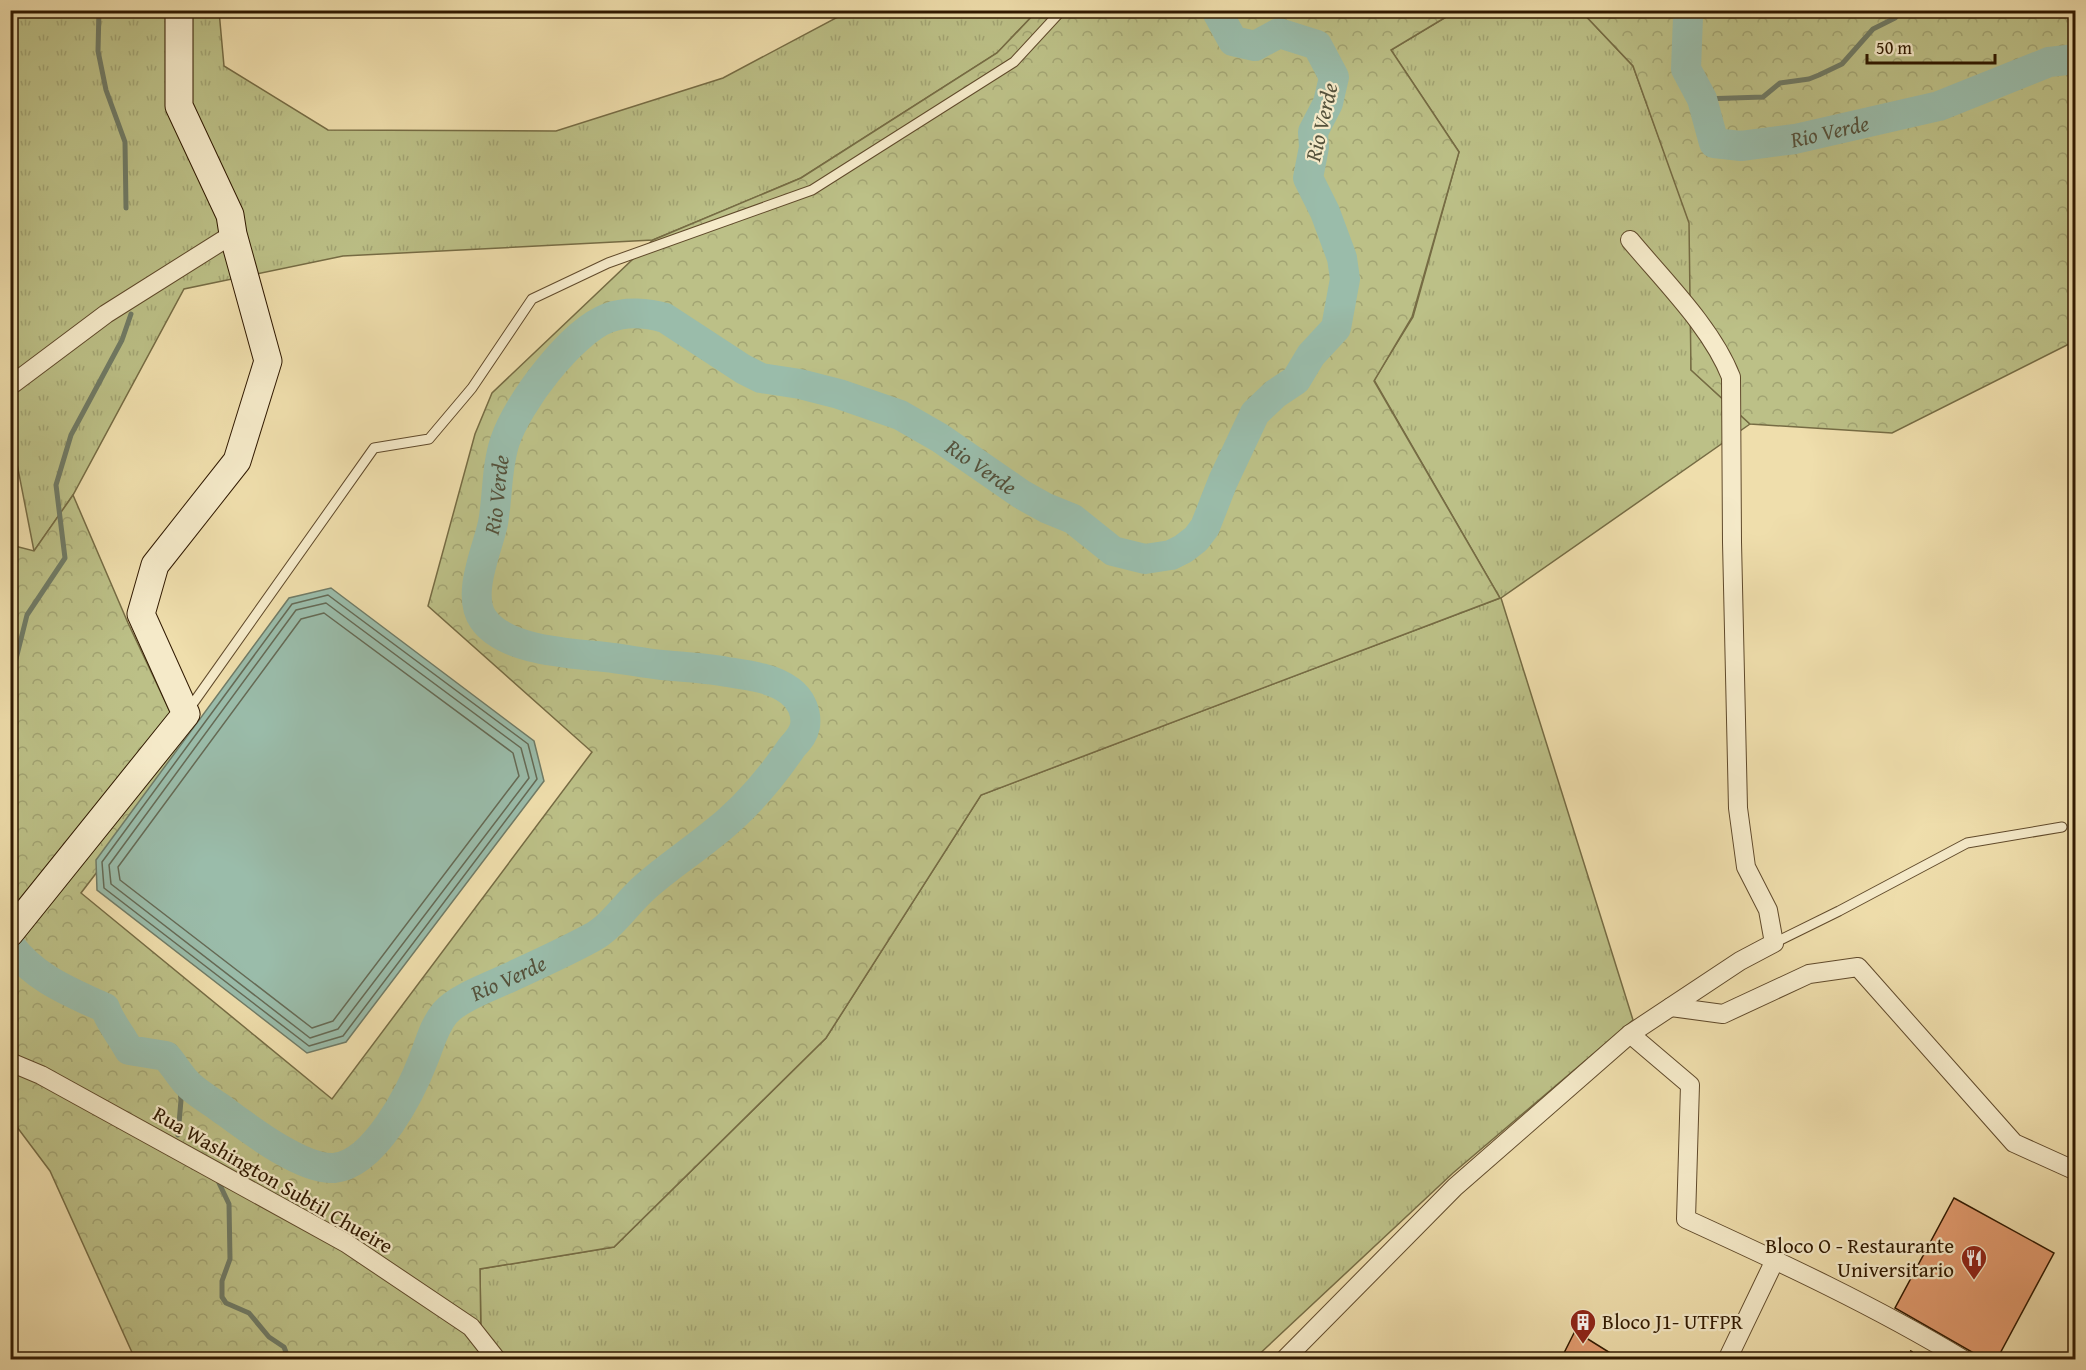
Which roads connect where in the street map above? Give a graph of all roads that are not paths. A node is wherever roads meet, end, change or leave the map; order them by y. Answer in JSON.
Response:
{"nodes":[{"id":1,"x":179,"y":10,"type":"edge"},
{"id":2,"x":1062,"y":10,"type":"edge"},
{"id":3,"x":233,"y":234,"type":"junction"},
{"id":4,"x":1630,"y":240,"type":"dead end"},
{"id":5,"x":10,"y":386,"type":"edge"},
{"id":6,"x":186,"y":714,"type":"junction"},
{"id":7,"x":2062,"y":827,"type":"dead end"},
{"id":8,"x":13,"y":929,"type":"edge"},
{"id":9,"x":1774,"y":943,"type":"junction"},
{"id":10,"x":1671,"y":1007,"type":"junction"},
{"id":11,"x":1630,"y":1034,"type":"junction"},
{"id":12,"x":10,"y":1062,"type":"edge"},
{"id":13,"x":2076,"y":1171,"type":"edge"},
{"id":14,"x":1775,"y":1260,"type":"junction"},
{"id":15,"x":497,"y":1359,"type":"edge"},
{"id":16,"x":1284,"y":1359,"type":"edge"},
{"id":17,"x":1727,"y":1359,"type":"edge"},
{"id":18,"x":1964,"y":1359,"type":"edge"}],
"edges":[{"from":1,"to":3,"type":"street"},
{"from":2,"to":6,"type":"lane"},
{"from":3,"to":5,"type":"street"},
{"from":3,"to":6,"type":"street"},
{"from":4,"to":9,"type":"street"},
{"from":6,"to":8,"type":"street"},
{"from":7,"to":9,"type":"lane"},
{"from":9,"to":10,"type":"street"},
{"from":10,"to":11,"type":"street"},
{"from":10,"to":13,"type":"street"},
{"from":11,"to":14,"type":"street"},
{"from":11,"to":16,"type":"street"},
{"from":12,"to":15,"type":"street","name":"Rua Washington Subtil Chueire"},
{"from":14,"to":17,"type":"street"},
{"from":14,"to":18,"type":"street"}]}
